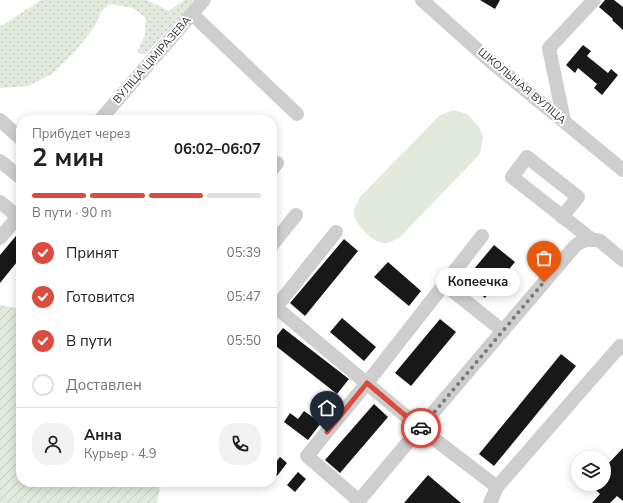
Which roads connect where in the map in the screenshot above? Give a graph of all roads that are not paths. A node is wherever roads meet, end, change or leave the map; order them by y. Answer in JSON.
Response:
{"nodes":[{"id":1,"x":204,"y":0,"type":"edge"},
{"id":2,"x":422,"y":0,"type":"edge"},
{"id":3,"x":594,"y":0,"type":"edge"},
{"id":4,"x":192,"y":14,"type":"junction"},
{"id":5,"x":297,"y":114,"type":"dead end"},
{"id":6,"x":104,"y":115,"type":"edge"},
{"id":7,"x":0,"y":120,"type":"edge"},
{"id":8,"x":564,"y":122,"type":"junction"},
{"id":9,"x":16,"y":134,"type":"edge"},
{"id":10,"x":0,"y":160,"type":"edge"},
{"id":11,"x":623,"y":170,"type":"edge"},
{"id":12,"x":16,"y":174,"type":"edge"},
{"id":13,"x":0,"y":202,"type":"edge"},
{"id":14,"x":16,"y":213,"type":"edge"},
{"id":15,"x":296,"y":215,"type":"dead end"},
{"id":16,"x":562,"y":216,"type":"junction"},
{"id":17,"x":16,"y":219,"type":"edge"},
{"id":18,"x":336,"y":232,"type":"dead end"},
{"id":19,"x":482,"y":236,"type":"dead end"},
{"id":20,"x":0,"y":238,"type":"edge"},
{"id":21,"x":277,"y":239,"type":"edge"},
{"id":22,"x":592,"y":240,"type":"junction"},
{"id":23,"x":623,"y":260,"type":"edge"},
{"id":24,"x":444,"y":284,"type":"junction"},
{"id":25,"x":277,"y":302,"type":"edge"},
{"id":26,"x":277,"y":308,"type":"edge"},
{"id":27,"x":503,"y":331,"type":"junction"},
{"id":28,"x":623,"y":348,"type":"edge"},
{"id":29,"x":367,"y":383,"type":"junction"},
{"id":30,"x":420,"y":428,"type":"junction"},
{"id":31,"x":497,"y":486,"type":"junction"},
{"id":32,"x":358,"y":502,"type":"edge"},
{"id":33,"x":490,"y":503,"type":"edge"}],
"edges":[{"from":1,"to":4,"type":"street","name":"ВУЛІЦА ЦІМІРАЗЕВА"},
{"from":2,"to":8,"type":"street","name":"ШКОЛЬНАЯ ВУЛІЦА"},
{"from":3,"to":8,"type":"street"},
{"from":4,"to":5,"type":"street"},
{"from":4,"to":6,"type":"street","name":"ВУЛІЦА ЦІМІРАЗЕВА"},
{"from":7,"to":9,"type":"street"},
{"from":8,"to":11,"type":"street","name":"ШКОЛЬНАЯ ВУЛІЦА"},
{"from":10,"to":12,"type":"street"},
{"from":13,"to":14,"type":"street"},
{"from":15,"to":21,"type":"street"},
{"from":16,"to":16,"type":"street"},
{"from":16,"to":22,"type":"street"},
{"from":17,"to":20,"type":"street"},
{"from":18,"to":25,"type":"street"},
{"from":19,"to":24,"type":"street"},
{"from":22,"to":23,"type":"street"},
{"from":22,"to":27,"type":"street"},
{"from":24,"to":27,"type":"street"},
{"from":24,"to":29,"type":"street"},
{"from":26,"to":29,"type":"street"},
{"from":27,"to":30,"type":"street"},
{"from":28,"to":31,"type":"street"},
{"from":29,"to":30,"type":"street"},
{"from":29,"to":32,"type":"street"},
{"from":30,"to":31,"type":"street"},
{"from":30,"to":32,"type":"street"},
{"from":31,"to":33,"type":"street"}]}
